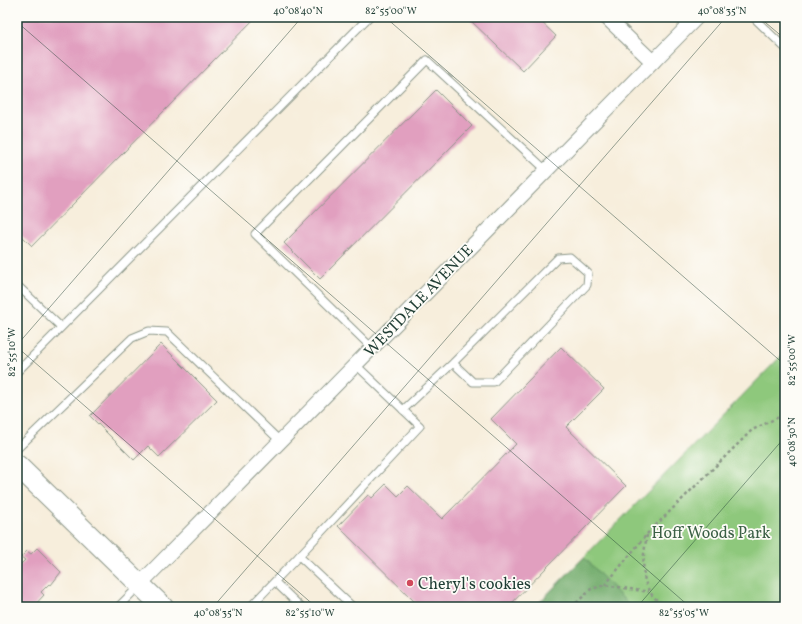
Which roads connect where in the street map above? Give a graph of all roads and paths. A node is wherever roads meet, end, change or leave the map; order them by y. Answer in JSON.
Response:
{"nodes":[{"id":1,"x":369,"y":17,"type":"edge"},
{"id":2,"x":606,"y":17,"type":"edge"},
{"id":3,"x":697,"y":17,"type":"edge"},
{"id":4,"x":753,"y":17,"type":"edge"},
{"id":5,"x":785,"y":48,"type":"edge"},
{"id":6,"x":653,"y":62,"type":"junction"},
{"id":7,"x":546,"y":170,"type":"junction"},
{"id":8,"x":17,"y":285,"type":"edge"},
{"id":9,"x":62,"y":327,"type":"junction"},
{"id":10,"x":372,"y":348,"type":"junction"},
{"id":11,"x":453,"y":363,"type":"junction"},
{"id":12,"x":355,"y":364,"type":"junction"},
{"id":13,"x":17,"y":372,"type":"edge"},
{"id":14,"x":403,"y":410,"type":"junction"},
{"id":15,"x":785,"y":414,"type":"edge"},
{"id":16,"x":280,"y":441,"type":"junction"},
{"id":17,"x":17,"y":449,"type":"edge"},
{"id":18,"x":17,"y":465,"type":"edge"},
{"id":19,"x":647,"y":534,"type":"junction"},
{"id":20,"x":300,"y":556,"type":"junction"},
{"id":21,"x":274,"y":582,"type":"junction"},
{"id":22,"x":140,"y":584,"type":"junction"},
{"id":23,"x":605,"y":585,"type":"junction"},
{"id":24,"x":649,"y":592,"type":"junction"},
{"id":25,"x":118,"y":607,"type":"edge"},
{"id":26,"x":163,"y":607,"type":"edge"},
{"id":27,"x":250,"y":607,"type":"edge"},
{"id":28,"x":301,"y":607,"type":"edge"},
{"id":29,"x":353,"y":607,"type":"edge"},
{"id":30,"x":572,"y":607,"type":"edge"},
{"id":31,"x":669,"y":607,"type":"edge"},
{"id":32,"x":742,"y":607,"type":"edge"},
{"id":33,"x":779,"y":607,"type":"edge"}],
"edges":[{"from":1,"to":9,"type":"lane"},
{"from":2,"to":6,"type":"street"},
{"from":3,"to":6,"type":"street","name":"WESTDALE AVENUE"},
{"from":4,"to":5,"type":"lane"},
{"from":6,"to":7,"type":"street","name":"WESTDALE AVENUE"},
{"from":7,"to":10,"type":"street","name":"WESTDALE AVENUE"},
{"from":7,"to":10,"type":"lane"},
{"from":8,"to":9,"type":"lane"},
{"from":9,"to":13,"type":"lane"},
{"from":10,"to":12,"type":"street","name":"WESTDALE AVENUE"},
{"from":11,"to":11,"type":"lane"},
{"from":11,"to":14,"type":"lane"},
{"from":12,"to":14,"type":"lane"},
{"from":12,"to":16,"type":"street","name":"WESTDALE AVENUE"},
{"from":14,"to":20,"type":"lane"},
{"from":15,"to":19,"type":"path"},
{"from":16,"to":17,"type":"lane"},
{"from":16,"to":22,"type":"street","name":"WESTDALE AVENUE"},
{"from":18,"to":22,"type":"street"},
{"from":19,"to":23,"type":"path"},
{"from":19,"to":24,"type":"path"},
{"from":20,"to":21,"type":"lane"},
{"from":20,"to":29,"type":"lane"},
{"from":21,"to":27,"type":"lane"},
{"from":21,"to":28,"type":"lane"},
{"from":22,"to":25,"type":"lane"},
{"from":22,"to":26,"type":"street"},
{"from":23,"to":24,"type":"path"},
{"from":23,"to":30,"type":"path"},
{"from":24,"to":31,"type":"path"},
{"from":32,"to":33,"type":"path"}]}
